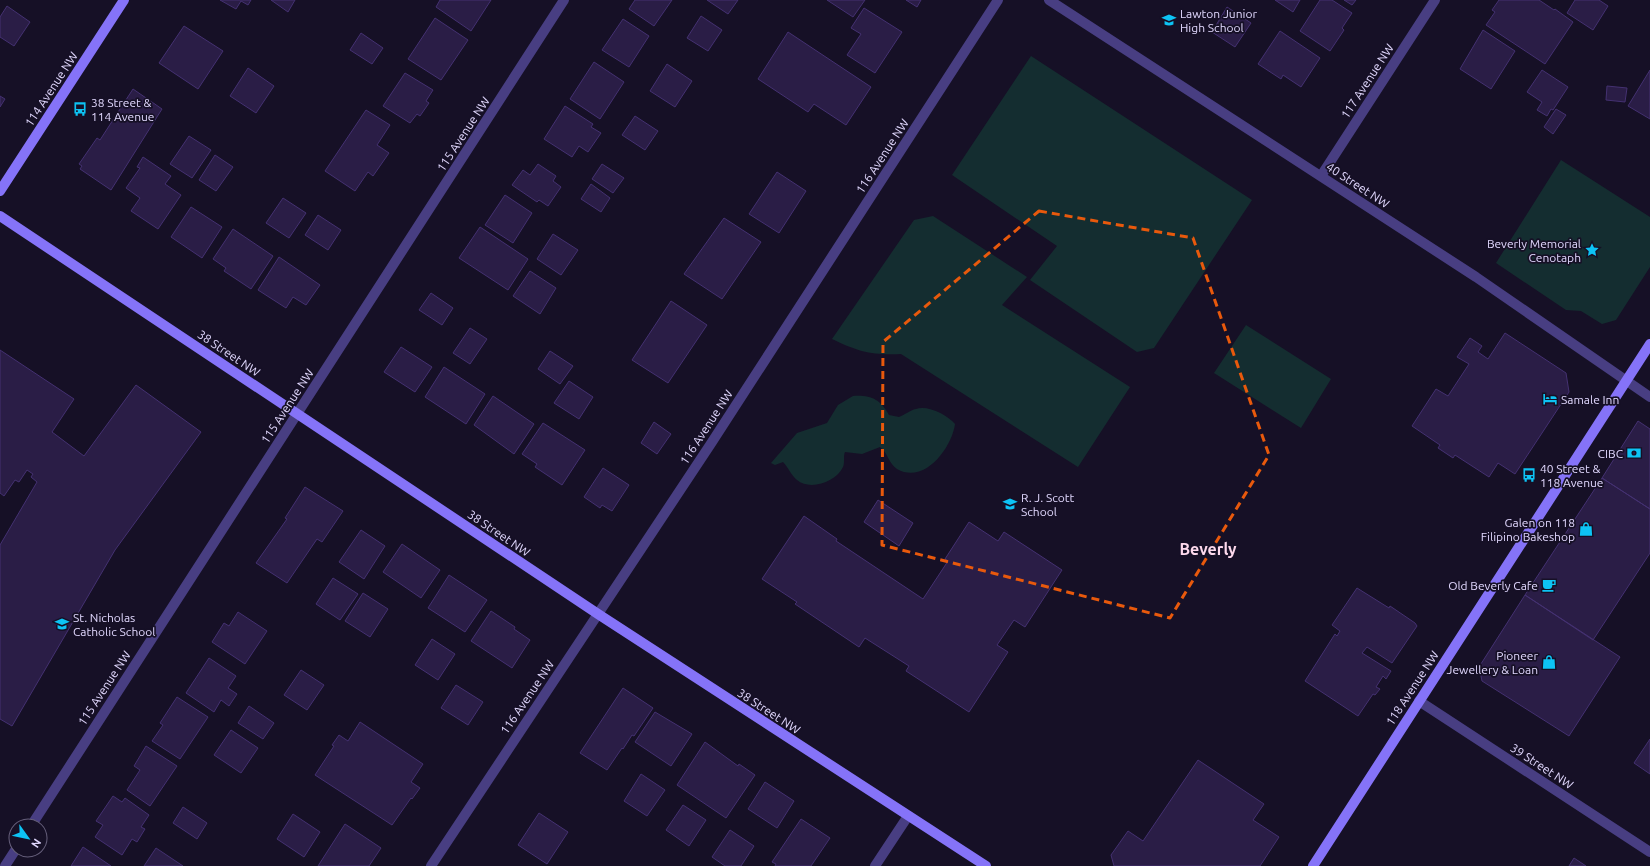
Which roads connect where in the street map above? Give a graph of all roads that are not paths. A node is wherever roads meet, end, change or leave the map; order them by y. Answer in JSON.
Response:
{"nodes":[{"id":1,"x":124,"y":0,"type":"edge"},
{"id":2,"x":564,"y":0,"type":"edge"},
{"id":3,"x":998,"y":0,"type":"edge"},
{"id":4,"x":1049,"y":0,"type":"edge"},
{"id":5,"x":1435,"y":0,"type":"edge"},
{"id":6,"x":1321,"y":176,"type":"junction"},
{"id":7,"x":0,"y":191,"type":"edge"},
{"id":8,"x":0,"y":216,"type":"edge"},
{"id":9,"x":1650,"y":344,"type":"edge"},
{"id":10,"x":1626,"y":381,"type":"junction"},
{"id":11,"x":1650,"y":396,"type":"edge"},
{"id":12,"x":297,"y":414,"type":"junction"},
{"id":13,"x":598,"y":614,"type":"junction"},
{"id":14,"x":1419,"y":701,"type":"junction"},
{"id":15,"x":908,"y":816,"type":"junction"},
{"id":16,"x":36,"y":818,"type":"edge"},
{"id":17,"x":1650,"y":852,"type":"edge"},
{"id":18,"x":431,"y":866,"type":"edge"},
{"id":19,"x":875,"y":866,"type":"edge"},
{"id":20,"x":986,"y":866,"type":"edge"},
{"id":21,"x":1312,"y":866,"type":"edge"}],
"edges":[{"from":1,"to":7,"type":"street","name":"114 Avenue NW"},
{"from":2,"to":12,"type":"street","name":"115 Avenue NW"},
{"from":3,"to":13,"type":"street","name":"116 Avenue NW"},
{"from":4,"to":6,"type":"street","name":"40 Street NW"},
{"from":5,"to":6,"type":"street","name":"117 Avenue NW"},
{"from":6,"to":10,"type":"street","name":"40 Street NW"},
{"from":8,"to":12,"type":"street","name":"38 Street NW"},
{"from":9,"to":10,"type":"street","name":"118 Avenue NW"},
{"from":10,"to":11,"type":"street","name":"40 Street NW"},
{"from":10,"to":14,"type":"street","name":"118 Avenue NW"},
{"from":12,"to":13,"type":"street","name":"38 Street NW"},
{"from":12,"to":16,"type":"street","name":"115 Avenue NW"},
{"from":13,"to":15,"type":"street","name":"38 Street NW"},
{"from":13,"to":18,"type":"street","name":"116 Avenue NW"},
{"from":14,"to":17,"type":"street","name":"39 Street NW"},
{"from":14,"to":21,"type":"street","name":"118 Avenue NW"},
{"from":15,"to":19,"type":"street"},
{"from":15,"to":20,"type":"street","name":"38 Street NW"}]}
